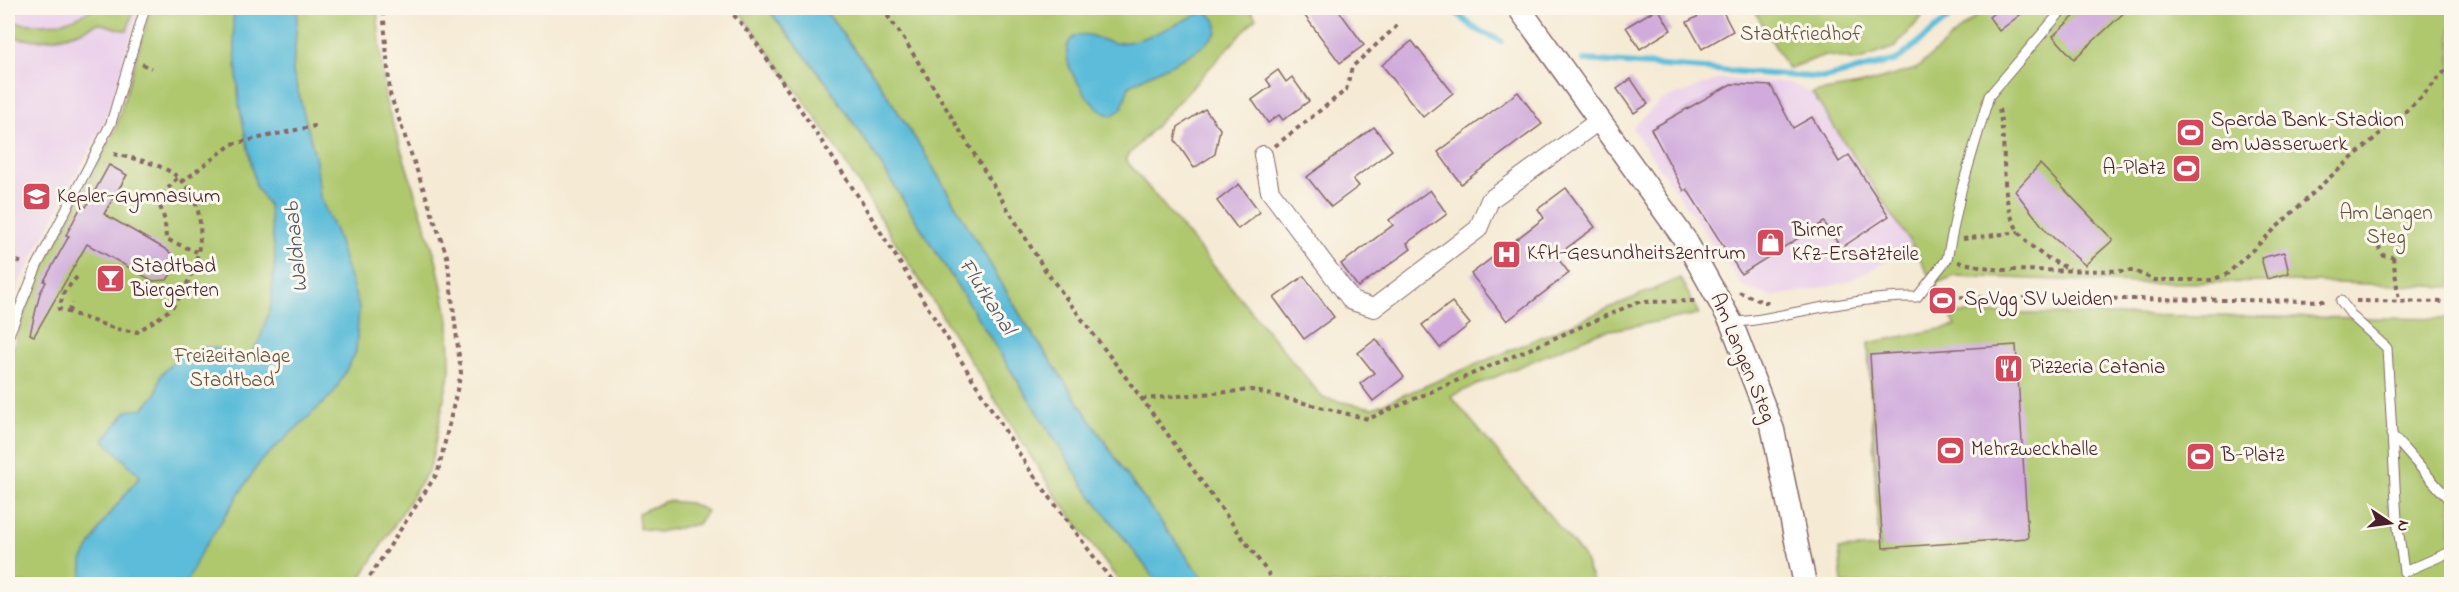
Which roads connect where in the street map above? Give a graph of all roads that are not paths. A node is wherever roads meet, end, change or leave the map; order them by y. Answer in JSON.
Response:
{"nodes":[{"id":1,"x":145,"y":8,"type":"edge"},
{"id":2,"x":1519,"y":8,"type":"edge"},
{"id":3,"x":2064,"y":8,"type":"edge"},
{"id":4,"x":1600,"y":119,"type":"junction"},
{"id":5,"x":1263,"y":155,"type":"road end"},
{"id":6,"x":2341,"y":301,"type":"road end"},
{"id":7,"x":1731,"y":321,"type":"junction"},
{"id":8,"x":8,"y":337,"type":"edge"},
{"id":9,"x":2391,"y":434,"type":"junction"},
{"id":10,"x":2451,"y":503,"type":"edge"},
{"id":11,"x":2451,"y":549,"type":"edge"},
{"id":12,"x":1805,"y":585,"type":"edge"}],
"edges":[{"from":1,"to":8,"type":"lane"},
{"from":2,"to":4,"type":"street","name":"Am Langen Steg"},
{"from":3,"to":7,"type":"lane"},
{"from":4,"to":5,"type":"street"},
{"from":4,"to":7,"type":"street","name":"Am Langen Steg"},
{"from":6,"to":9,"type":"lane"},
{"from":7,"to":12,"type":"street","name":"Am Langen Steg"},
{"from":9,"to":10,"type":"lane"},
{"from":9,"to":11,"type":"lane"}]}
